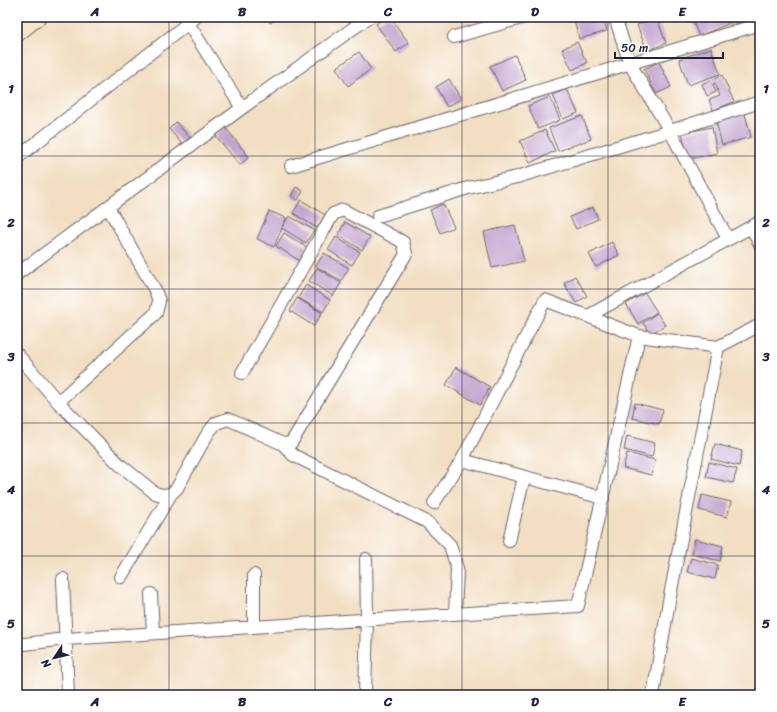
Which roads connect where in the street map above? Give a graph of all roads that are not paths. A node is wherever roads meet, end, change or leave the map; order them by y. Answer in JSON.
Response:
{"nodes":[{"id":1,"x":37,"y":17,"type":"edge"},
{"id":2,"x":369,"y":17,"type":"edge"},
{"id":3,"x":524,"y":17,"type":"edge"},
{"id":4,"x":615,"y":17,"type":"edge"},
{"id":5,"x":189,"y":19,"type":"edge"},
{"id":6,"x":760,"y":24,"type":"edge"},
{"id":7,"x":17,"y":33,"type":"edge"},
{"id":8,"x":454,"y":37,"type":"dead end"},
{"id":9,"x":630,"y":64,"type":"junction"},
{"id":10,"x":760,"y":102,"type":"edge"},
{"id":11,"x":242,"y":108,"type":"junction"},
{"id":12,"x":670,"y":131,"type":"junction"},
{"id":13,"x":17,"y":158,"type":"edge"},
{"id":14,"x":291,"y":166,"type":"dead end"},
{"id":15,"x":108,"y":207,"type":"junction"},
{"id":16,"x":378,"y":216,"type":"dead end"},
{"id":17,"x":756,"y":224,"type":"edge"},
{"id":18,"x":728,"y":239,"type":"junction"},
{"id":19,"x":760,"y":244,"type":"edge"},
{"id":20,"x":17,"y":274,"type":"edge"},
{"id":21,"x":588,"y":316,"type":"junction"},
{"id":22,"x":760,"y":325,"type":"edge"},
{"id":23,"x":640,"y":336,"type":"junction"},
{"id":24,"x":718,"y":347,"type":"junction"},
{"id":25,"x":17,"y":354,"type":"edge"},
{"id":26,"x":242,"y":373,"type":"dead end"},
{"id":27,"x":58,"y":402,"type":"junction"},
{"id":28,"x":283,"y":444,"type":"junction"},
{"id":29,"x":462,"y":460,"type":"junction"},
{"id":30,"x":524,"y":477,"type":"junction"},
{"id":31,"x":171,"y":494,"type":"junction"},
{"id":32,"x":603,"y":498,"type":"junction"},
{"id":33,"x":434,"y":503,"type":"dead end"},
{"id":34,"x":509,"y":542,"type":"dead end"},
{"id":35,"x":366,"y":559,"type":"dead end"},
{"id":36,"x":254,"y":575,"type":"dead end"},
{"id":37,"x":121,"y":577,"type":"dead end"},
{"id":38,"x":63,"y":579,"type":"dead end"},
{"id":39,"x":151,"y":594,"type":"dead end"},
{"id":40,"x":455,"y":614,"type":"junction"},
{"id":41,"x":367,"y":619,"type":"junction"},
{"id":42,"x":254,"y":626,"type":"junction"},
{"id":43,"x":153,"y":633,"type":"junction"},
{"id":44,"x":65,"y":638,"type":"junction"},
{"id":45,"x":17,"y":645,"type":"edge"},
{"id":46,"x":68,"y":695,"type":"edge"},
{"id":47,"x":364,"y":695,"type":"edge"},
{"id":48,"x":653,"y":695,"type":"edge"}],
"edges":[{"from":1,"to":7,"type":"street"},
{"from":2,"to":11,"type":"street"},
{"from":3,"to":8,"type":"street"},
{"from":4,"to":9,"type":"street"},
{"from":5,"to":11,"type":"street"},
{"from":5,"to":13,"type":"street"},
{"from":6,"to":9,"type":"street"},
{"from":9,"to":12,"type":"street"},
{"from":9,"to":14,"type":"street"},
{"from":10,"to":12,"type":"street"},
{"from":11,"to":15,"type":"street"},
{"from":12,"to":16,"type":"street"},
{"from":12,"to":18,"type":"street"},
{"from":15,"to":20,"type":"street"},
{"from":15,"to":27,"type":"street"},
{"from":17,"to":18,"type":"street"},
{"from":17,"to":19,"type":"street"},
{"from":18,"to":21,"type":"street"},
{"from":21,"to":23,"type":"street"},
{"from":21,"to":29,"type":"street"},
{"from":22,"to":24,"type":"street"},
{"from":23,"to":24,"type":"street"},
{"from":23,"to":32,"type":"street"},
{"from":24,"to":48,"type":"street"},
{"from":25,"to":27,"type":"street"},
{"from":26,"to":28,"type":"street"},
{"from":27,"to":31,"type":"street"},
{"from":28,"to":31,"type":"street"},
{"from":28,"to":40,"type":"street"},
{"from":29,"to":30,"type":"street"},
{"from":29,"to":33,"type":"street"},
{"from":30,"to":32,"type":"street"},
{"from":30,"to":34,"type":"street"},
{"from":31,"to":37,"type":"street"},
{"from":32,"to":40,"type":"street"},
{"from":35,"to":41,"type":"street"},
{"from":36,"to":42,"type":"street"},
{"from":38,"to":44,"type":"street"},
{"from":39,"to":43,"type":"street"},
{"from":40,"to":41,"type":"street"},
{"from":41,"to":42,"type":"street"},
{"from":41,"to":47,"type":"street"},
{"from":42,"to":43,"type":"street"},
{"from":43,"to":44,"type":"street"},
{"from":44,"to":45,"type":"street"},
{"from":44,"to":46,"type":"street"}]}
